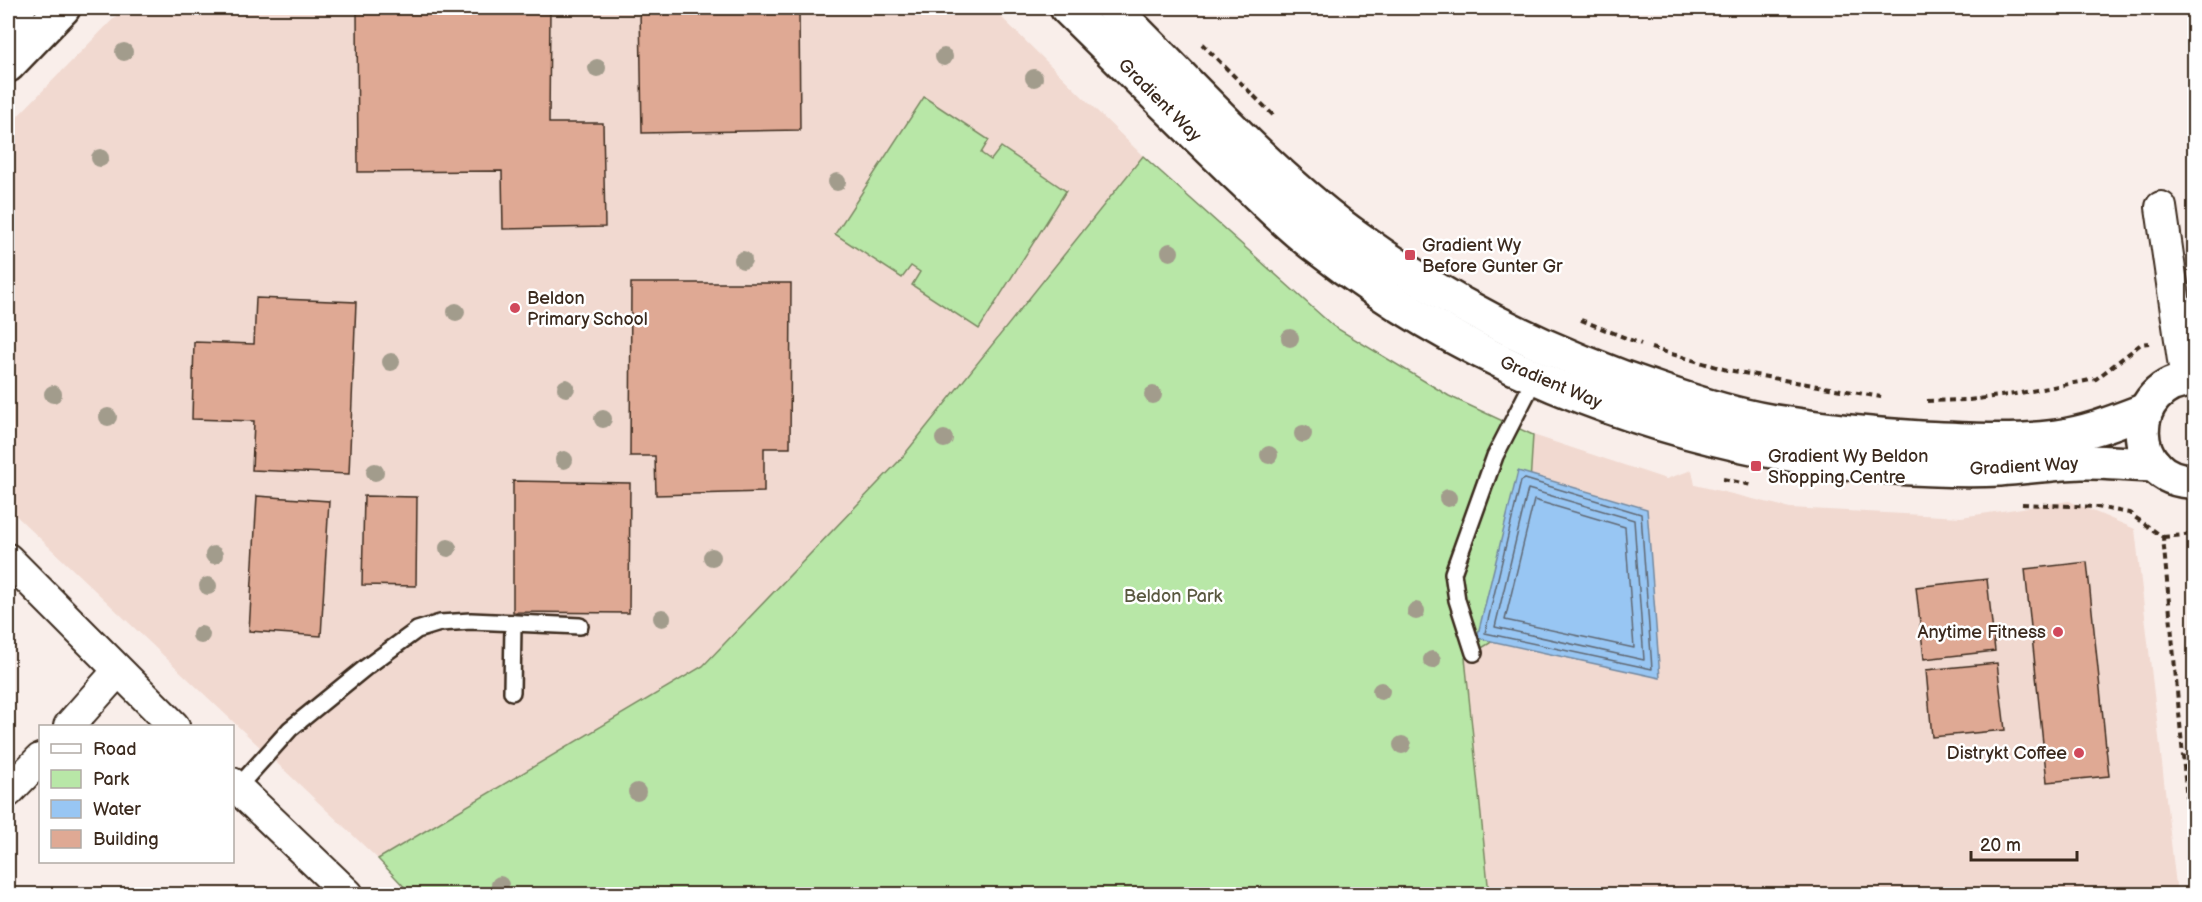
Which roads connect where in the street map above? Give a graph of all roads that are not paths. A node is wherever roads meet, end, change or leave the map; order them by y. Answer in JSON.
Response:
{"nodes":[{"id":1,"x":19,"y":8,"type":"edge"},
{"id":2,"x":63,"y":8,"type":"edge"},
{"id":3,"x":1068,"y":8,"type":"edge"},
{"id":4,"x":1113,"y":8,"type":"edge"},
{"id":5,"x":8,"y":20,"type":"edge"},
{"id":6,"x":8,"y":65,"type":"edge"},
{"id":7,"x":2161,"y":207,"type":"dead end"},
{"id":8,"x":1535,"y":378,"type":"junction"},
{"id":9,"x":2190,"y":380,"type":"edge"},
{"id":10,"x":2146,"y":410,"type":"junction"},
{"id":11,"x":2155,"y":465,"type":"junction"},
{"id":12,"x":2194,"y":481,"type":"edge"},
{"id":13,"x":8,"y":559,"type":"edge"},
{"id":14,"x":513,"y":623,"type":"junction"},
{"id":15,"x":580,"y":626,"type":"dead end"},
{"id":16,"x":1474,"y":653,"type":"dead end"},
{"id":17,"x":117,"y":672,"type":"junction"},
{"id":18,"x":512,"y":692,"type":"dead end"},
{"id":19,"x":70,"y":725,"type":"edge"},
{"id":20,"x":173,"y":725,"type":"edge"},
{"id":21,"x":39,"y":760,"type":"edge"},
{"id":22,"x":235,"y":785,"type":"edge"},
{"id":23,"x":8,"y":792,"type":"edge"},
{"id":24,"x":348,"y":894,"type":"edge"}],
"edges":[{"from":1,"to":5,"type":"street"},
{"from":2,"to":6,"type":"street"},
{"from":3,"to":8,"type":"street","name":"Gradient Way"},
{"from":4,"to":10,"type":"street","name":"Gradient Way"},
{"from":7,"to":9,"type":"street"},
{"from":8,"to":11,"type":"street","name":"Gradient Way"},
{"from":8,"to":16,"type":"lane"},
{"from":9,"to":10,"type":"street"},
{"from":10,"to":11,"type":"street"},
{"from":11,"to":12,"type":"street"},
{"from":13,"to":17,"type":"street"},
{"from":14,"to":15,"type":"lane"},
{"from":14,"to":18,"type":"lane"},
{"from":14,"to":22,"type":"lane"},
{"from":17,"to":19,"type":"street"},
{"from":17,"to":20,"type":"street"},
{"from":21,"to":23,"type":"street"},
{"from":22,"to":24,"type":"street"}]}
